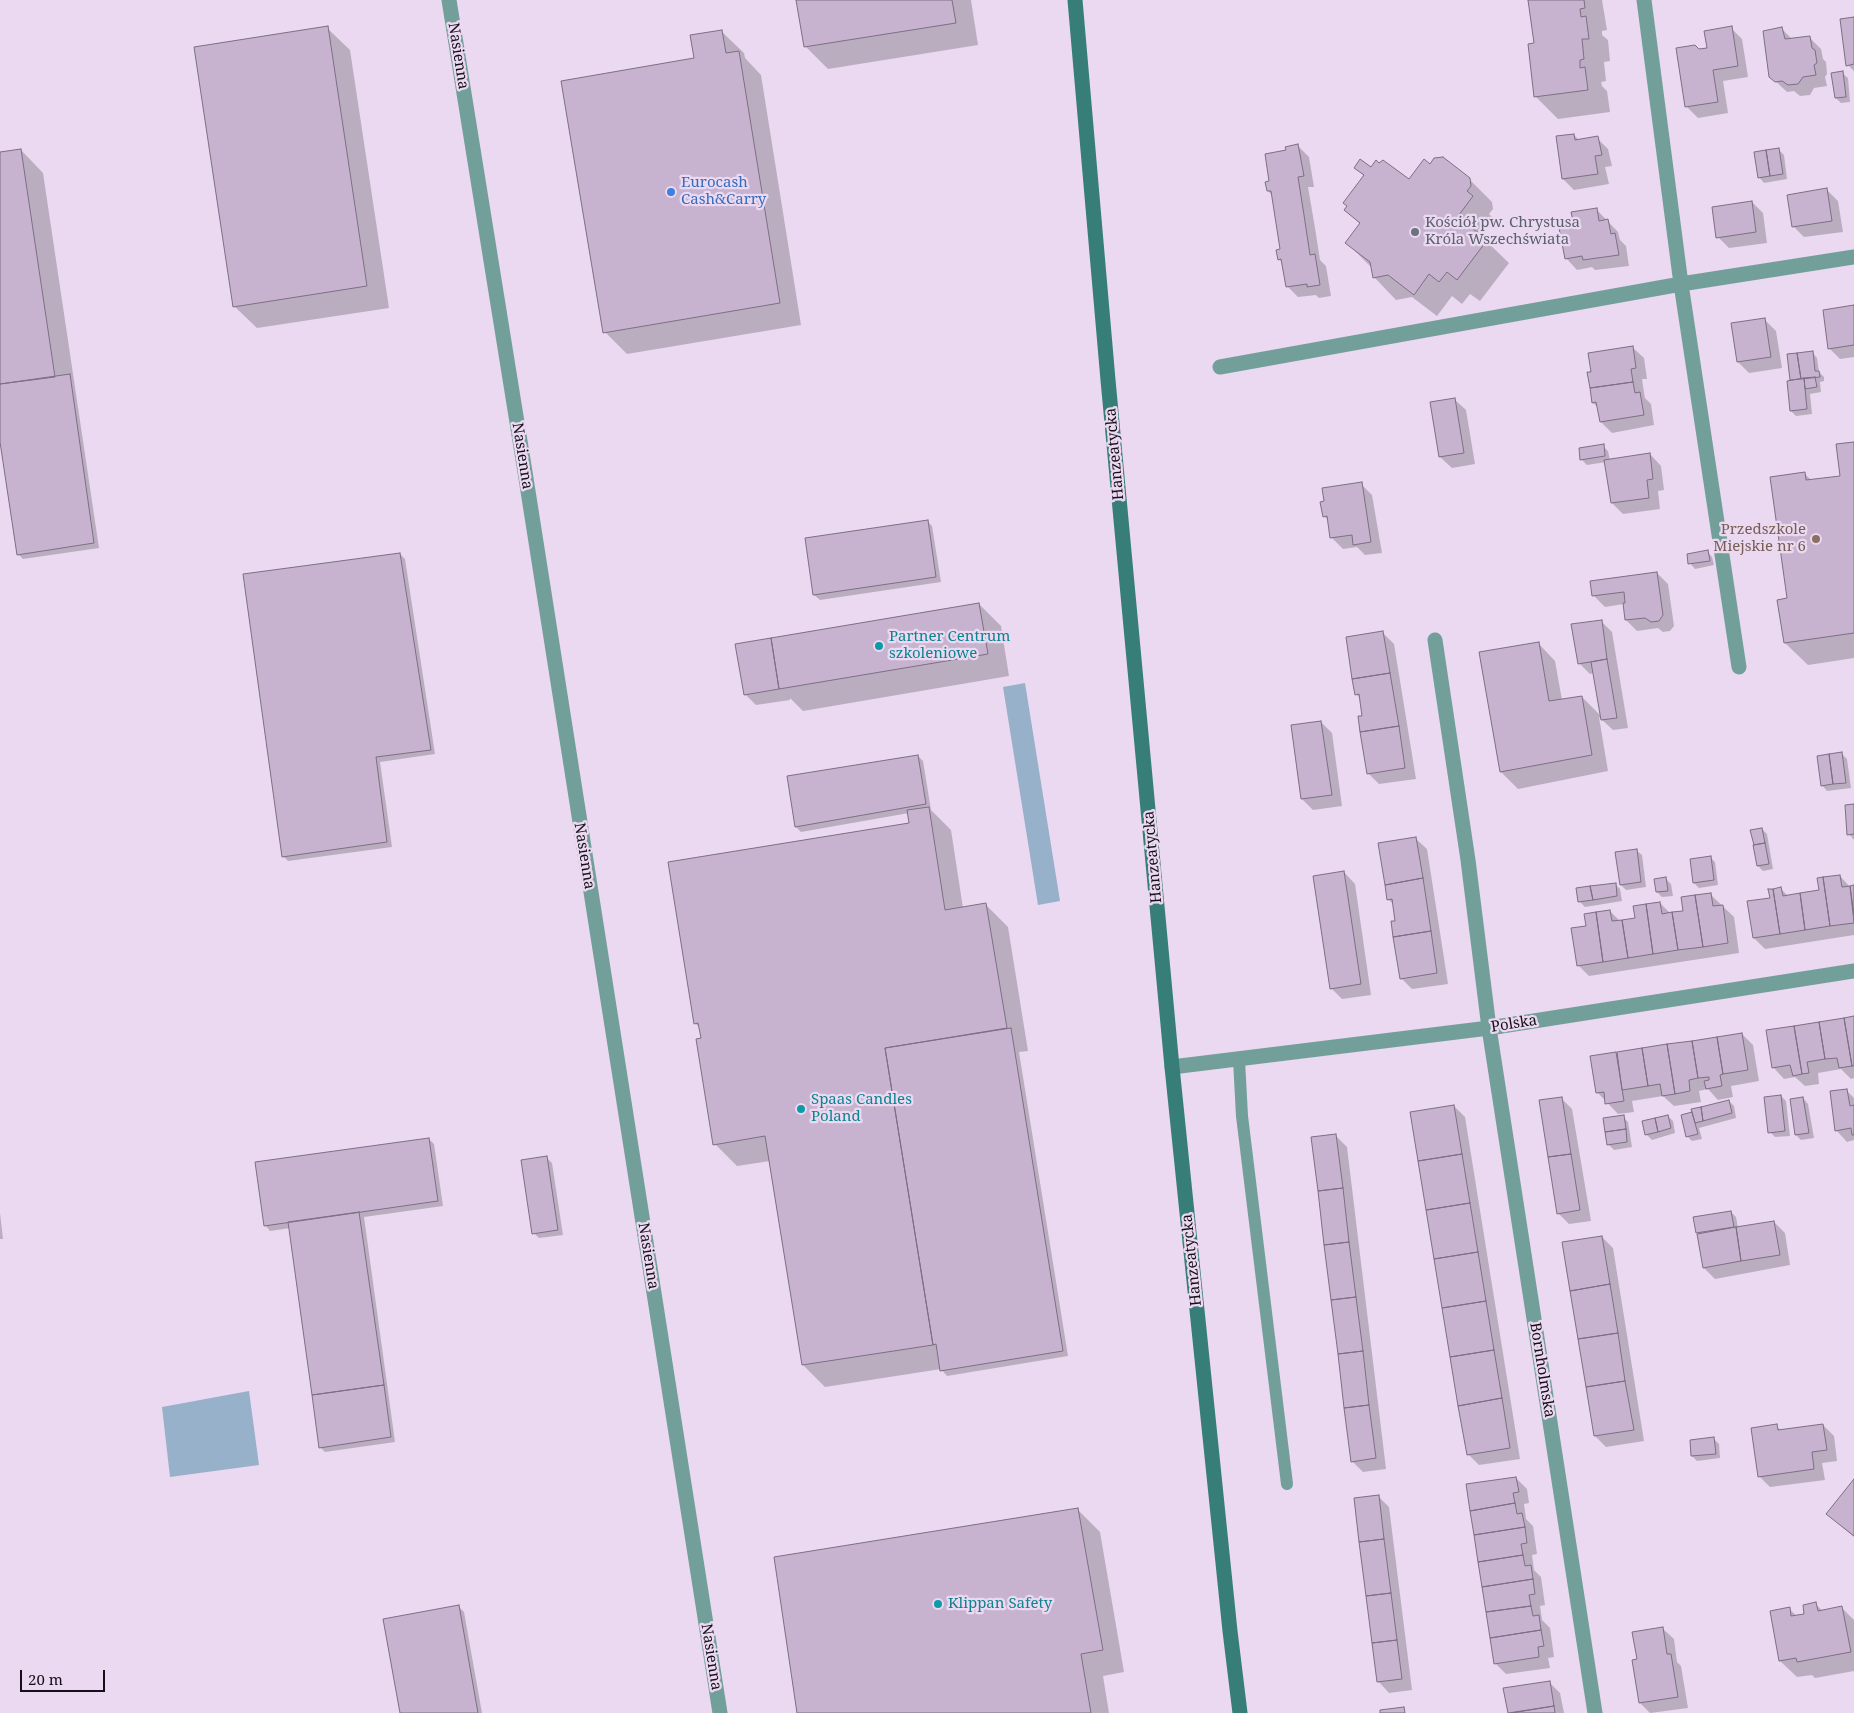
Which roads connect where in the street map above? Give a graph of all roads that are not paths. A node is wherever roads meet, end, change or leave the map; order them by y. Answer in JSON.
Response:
{"nodes":[{"id":1,"x":448,"y":0,"type":"edge"},
{"id":2,"x":1075,"y":0,"type":"edge"},
{"id":3,"x":1644,"y":0,"type":"edge"},
{"id":4,"x":1854,"y":257,"type":"edge"},
{"id":5,"x":1681,"y":284,"type":"junction"},
{"id":6,"x":1220,"y":367,"type":"dead end"},
{"id":7,"x":1436,"y":640,"type":"dead end"},
{"id":8,"x":1739,"y":667,"type":"dead end"},
{"id":9,"x":1854,"y":971,"type":"edge"},
{"id":10,"x":1489,"y":1028,"type":"junction"},
{"id":11,"x":1239,"y":1060,"type":"junction"},
{"id":12,"x":1172,"y":1067,"type":"junction"},
{"id":13,"x":1287,"y":1484,"type":"dead end"},
{"id":14,"x":720,"y":1713,"type":"edge"},
{"id":15,"x":1240,"y":1713,"type":"edge"},
{"id":16,"x":1595,"y":1713,"type":"edge"}],
"edges":[{"from":1,"to":14,"type":"street","name":"Nasienna"},
{"from":2,"to":12,"type":"street","name":"Hanzeatycka"},
{"from":3,"to":5,"type":"street"},
{"from":4,"to":5,"type":"street"},
{"from":5,"to":6,"type":"street"},
{"from":5,"to":8,"type":"street"},
{"from":7,"to":10,"type":"street","name":"Bornholmska"},
{"from":9,"to":10,"type":"street","name":"Polska"},
{"from":10,"to":11,"type":"street","name":"Polska"},
{"from":10,"to":16,"type":"street","name":"Bornholmska"},
{"from":11,"to":12,"type":"street","name":"Polska"},
{"from":11,"to":13,"type":"lane"},
{"from":12,"to":15,"type":"street","name":"Hanzeatycka"}]}
